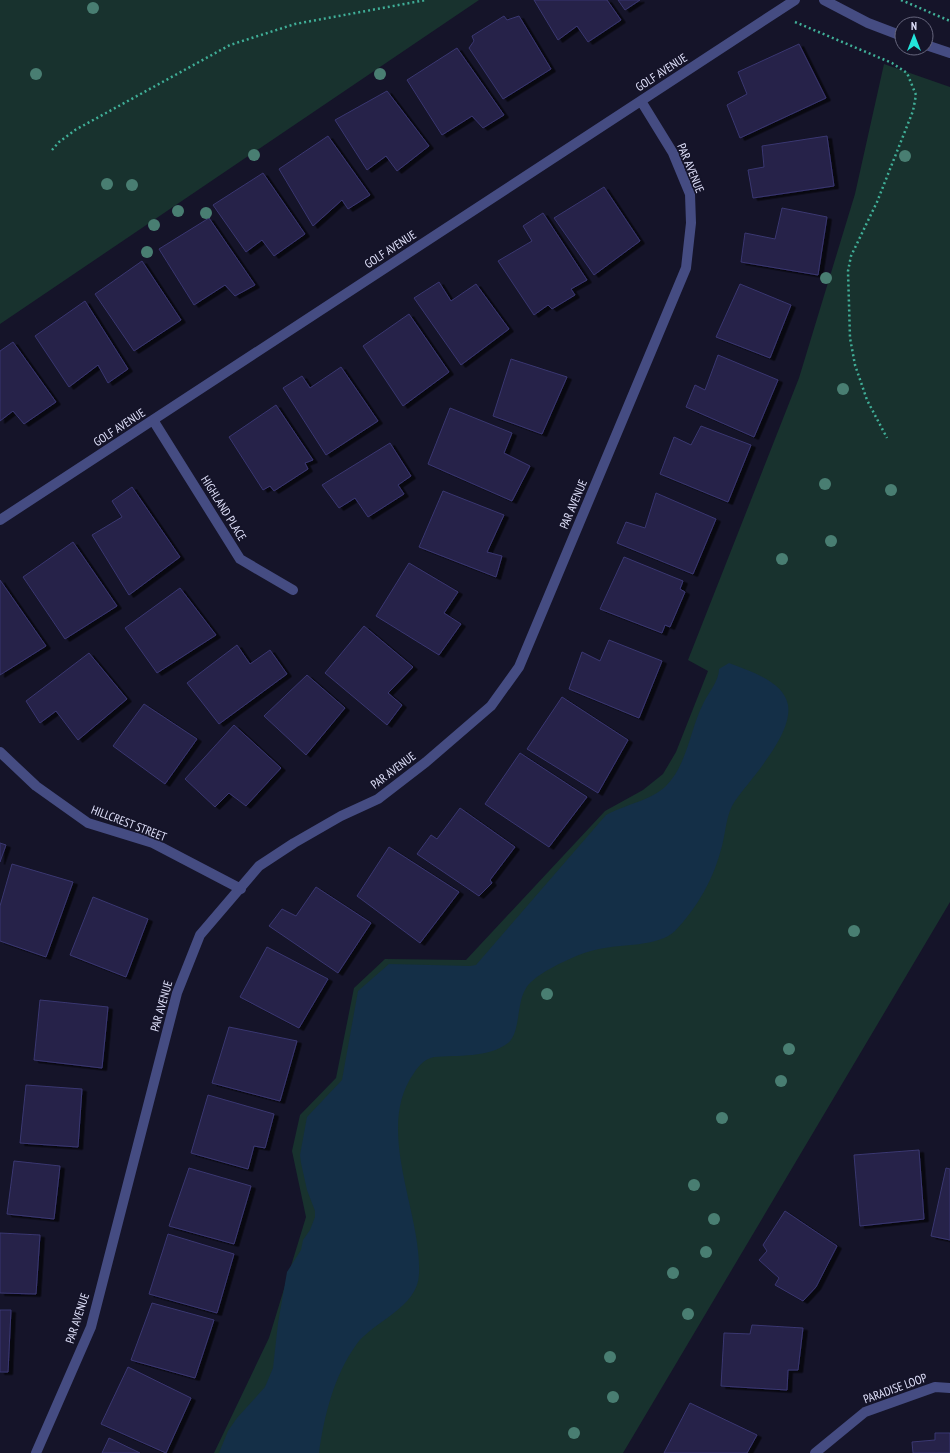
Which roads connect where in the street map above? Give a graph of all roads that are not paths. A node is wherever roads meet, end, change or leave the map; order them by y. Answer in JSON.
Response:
{"nodes":[{"id":1,"x":795,"y":0,"type":"edge"},
{"id":2,"x":824,"y":0,"type":"edge"},
{"id":3,"x":894,"y":33,"type":"edge"},
{"id":4,"x":934,"y":48,"type":"edge"},
{"id":5,"x":950,"y":53,"type":"edge"},
{"id":6,"x":641,"y":100,"type":"junction"},
{"id":7,"x":153,"y":420,"type":"junction"},
{"id":8,"x":0,"y":520,"type":"edge"},
{"id":9,"x":292,"y":590,"type":"dead end"},
{"id":10,"x":0,"y":752,"type":"edge"},
{"id":11,"x":241,"y":889,"type":"junction"},
{"id":12,"x":950,"y":1388,"type":"edge"},
{"id":13,"x":36,"y":1453,"type":"edge"},
{"id":14,"x":814,"y":1453,"type":"edge"}],
"edges":[{"from":1,"to":6,"type":"street","name":"GOLF AVENUE"},
{"from":2,"to":3,"type":"street"},
{"from":4,"to":5,"type":"street"},
{"from":6,"to":7,"type":"street","name":"GOLF AVENUE"},
{"from":6,"to":11,"type":"street","name":"PAR AVENUE"},
{"from":7,"to":8,"type":"street","name":"GOLF AVENUE"},
{"from":7,"to":9,"type":"street","name":"HIGHLAND PLACE"},
{"from":10,"to":11,"type":"street","name":"HILLCREST STREET"},
{"from":11,"to":13,"type":"street","name":"PAR AVENUE"},
{"from":12,"to":14,"type":"street","name":"PARADISE LOOP"}]}
